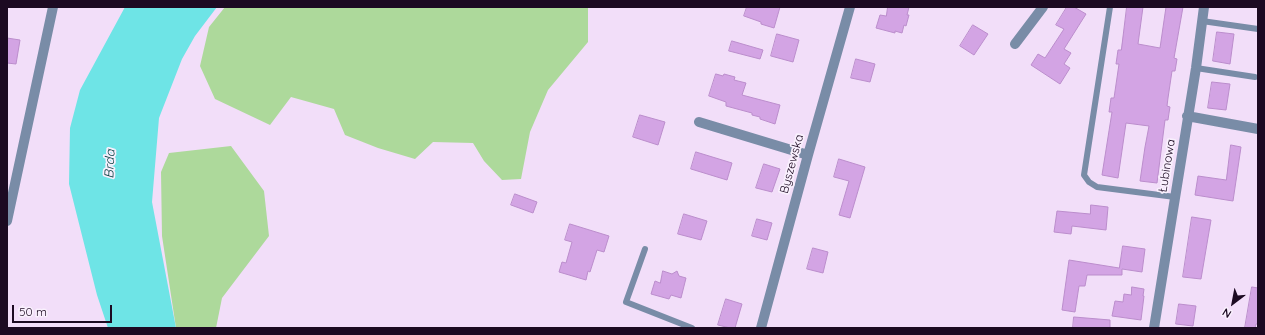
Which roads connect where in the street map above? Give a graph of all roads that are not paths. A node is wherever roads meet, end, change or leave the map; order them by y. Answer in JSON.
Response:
{"nodes":[{"id":1,"x":53,"y":7,"type":"edge"},
{"id":2,"x":850,"y":7,"type":"edge"},
{"id":3,"x":1043,"y":7,"type":"edge"},
{"id":4,"x":1110,"y":7,"type":"edge"},
{"id":5,"x":1204,"y":7,"type":"edge"},
{"id":6,"x":1202,"y":21,"type":"junction"},
{"id":7,"x":1258,"y":29,"type":"edge"},
{"id":8,"x":1015,"y":44,"type":"dead end"},
{"id":9,"x":1196,"y":68,"type":"junction"},
{"id":10,"x":1255,"y":77,"type":"dead end"},
{"id":11,"x":1187,"y":116,"type":"junction"},
{"id":12,"x":699,"y":122,"type":"dead end"},
{"id":13,"x":1258,"y":129,"type":"edge"},
{"id":14,"x":808,"y":155,"type":"junction"},
{"id":15,"x":1175,"y":197,"type":"junction"},
{"id":16,"x":7,"y":221,"type":"edge"},
{"id":17,"x":645,"y":249,"type":"dead end"},
{"id":18,"x":692,"y":328,"type":"edge"},
{"id":19,"x":761,"y":328,"type":"edge"},
{"id":20,"x":1154,"y":328,"type":"edge"}],
"edges":[{"from":1,"to":16,"type":"street"},
{"from":2,"to":14,"type":"street","name":"Byszewska"},
{"from":3,"to":8,"type":"street"},
{"from":4,"to":15,"type":"lane"},
{"from":5,"to":6,"type":"street","name":"Łubinowa"},
{"from":6,"to":7,"type":"lane"},
{"from":6,"to":9,"type":"street","name":"Łubinowa"},
{"from":9,"to":10,"type":"lane"},
{"from":9,"to":11,"type":"street","name":"Łubinowa"},
{"from":11,"to":13,"type":"street"},
{"from":11,"to":15,"type":"street","name":"Łubinowa"},
{"from":12,"to":14,"type":"street"},
{"from":14,"to":19,"type":"street","name":"Byszewska"},
{"from":15,"to":20,"type":"street","name":"Łubinowa"},
{"from":17,"to":18,"type":"lane"}]}
